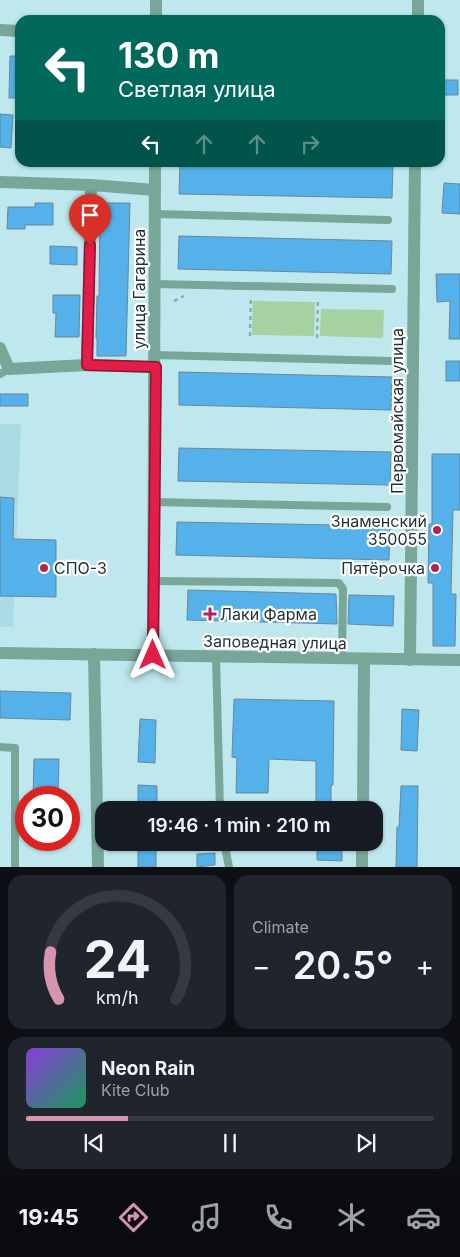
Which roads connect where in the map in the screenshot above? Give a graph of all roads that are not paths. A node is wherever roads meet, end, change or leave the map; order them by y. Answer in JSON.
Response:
{"nodes":[{"id":1,"x":156,"y":0,"type":"edge"},
{"id":2,"x":418,"y":0,"type":"edge"},
{"id":3,"x":156,"y":15,"type":"edge"},
{"id":4,"x":418,"y":15,"type":"edge"},
{"id":5,"x":0,"y":30,"type":"edge"},
{"id":6,"x":15,"y":31,"type":"edge"},
{"id":7,"x":155,"y":167,"type":"edge"},
{"id":8,"x":415,"y":167,"type":"edge"},
{"id":9,"x":0,"y":182,"type":"edge"},
{"id":10,"x":91,"y":185,"type":"junction"},
{"id":11,"x":155,"y":190,"type":"junction"},
{"id":12,"x":155,"y":214,"type":"junction"},
{"id":13,"x":388,"y":220,"type":"dead end"},
{"id":14,"x":155,"y":284,"type":"junction"},
{"id":15,"x":392,"y":289,"type":"dead end"},
{"id":16,"x":0,"y":348,"type":"edge"},
{"id":17,"x":155,"y":361,"type":"junction"},
{"id":18,"x":390,"y":361,"type":"dead end"},
{"id":19,"x":87,"y":365,"type":"junction"},
{"id":20,"x":5,"y":372,"type":"edge"},
{"id":21,"x":154,"y":502,"type":"junction"},
{"id":22,"x":387,"y":507,"type":"dead end"},
{"id":23,"x":153,"y":580,"type":"junction"},
{"id":24,"x":0,"y":653,"type":"edge"},
{"id":25,"x":94,"y":654,"type":"junction"},
{"id":26,"x":153,"y":655,"type":"junction"},
{"id":27,"x":216,"y":656,"type":"junction"},
{"id":28,"x":342,"y":660,"type":"junction"},
{"id":29,"x":364,"y":660,"type":"junction"},
{"id":30,"x":410,"y":660,"type":"junction"},
{"id":31,"x":460,"y":660,"type":"edge"},
{"id":32,"x":0,"y":747,"type":"edge"},
{"id":33,"x":220,"y":801,"type":"edge"},
{"id":34,"x":362,"y":801,"type":"edge"},
{"id":35,"x":226,"y":851,"type":"edge"},
{"id":36,"x":362,"y":851,"type":"edge"},
{"id":37,"x":14,"y":867,"type":"edge"},
{"id":38,"x":98,"y":867,"type":"edge"},
{"id":39,"x":229,"y":867,"type":"edge"},
{"id":40,"x":362,"y":867,"type":"edge"}],
"edges":[{"from":1,"to":3,"type":"street"},
{"from":2,"to":4,"type":"street"},
{"from":5,"to":6,"type":"street"},
{"from":7,"to":11,"type":"street","name":"улица Гагарина"},
{"from":8,"to":30,"type":"street","name":"Первомайская улица"},
{"from":9,"to":10,"type":"street"},
{"from":10,"to":11,"type":"street"},
{"from":10,"to":19,"type":"street"},
{"from":11,"to":12,"type":"street","name":"улица Гагарина"},
{"from":12,"to":13,"type":"lane"},
{"from":12,"to":14,"type":"street","name":"улица Гагарина"},
{"from":14,"to":15,"type":"lane"},
{"from":14,"to":17,"type":"street","name":"улица Гагарина"},
{"from":16,"to":20,"type":"street"},
{"from":17,"to":18,"type":"lane"},
{"from":17,"to":19,"type":"street"},
{"from":17,"to":21,"type":"street","name":"улица Гагарина"},
{"from":19,"to":20,"type":"street"},
{"from":21,"to":22,"type":"lane"},
{"from":21,"to":23,"type":"street","name":"улица Гагарина"},
{"from":23,"to":26,"type":"street","name":"улица Гагарина"},
{"from":23,"to":28,"type":"lane"},
{"from":24,"to":25,"type":"street","name":"Заповедная улица"},
{"from":25,"to":26,"type":"street","name":"Заповедная улица"},
{"from":25,"to":38,"type":"street"},
{"from":26,"to":27,"type":"street","name":"Заповедная улица"},
{"from":27,"to":28,"type":"street","name":"Заповедная улица"},
{"from":27,"to":33,"type":"lane"},
{"from":28,"to":29,"type":"street","name":"Заповедная улица"},
{"from":29,"to":30,"type":"street","name":"Заповедная улица"},
{"from":29,"to":34,"type":"street"},
{"from":30,"to":31,"type":"street","name":"Заповедная улица"},
{"from":32,"to":37,"type":"lane"},
{"from":35,"to":39,"type":"lane"},
{"from":36,"to":40,"type":"street"}]}
